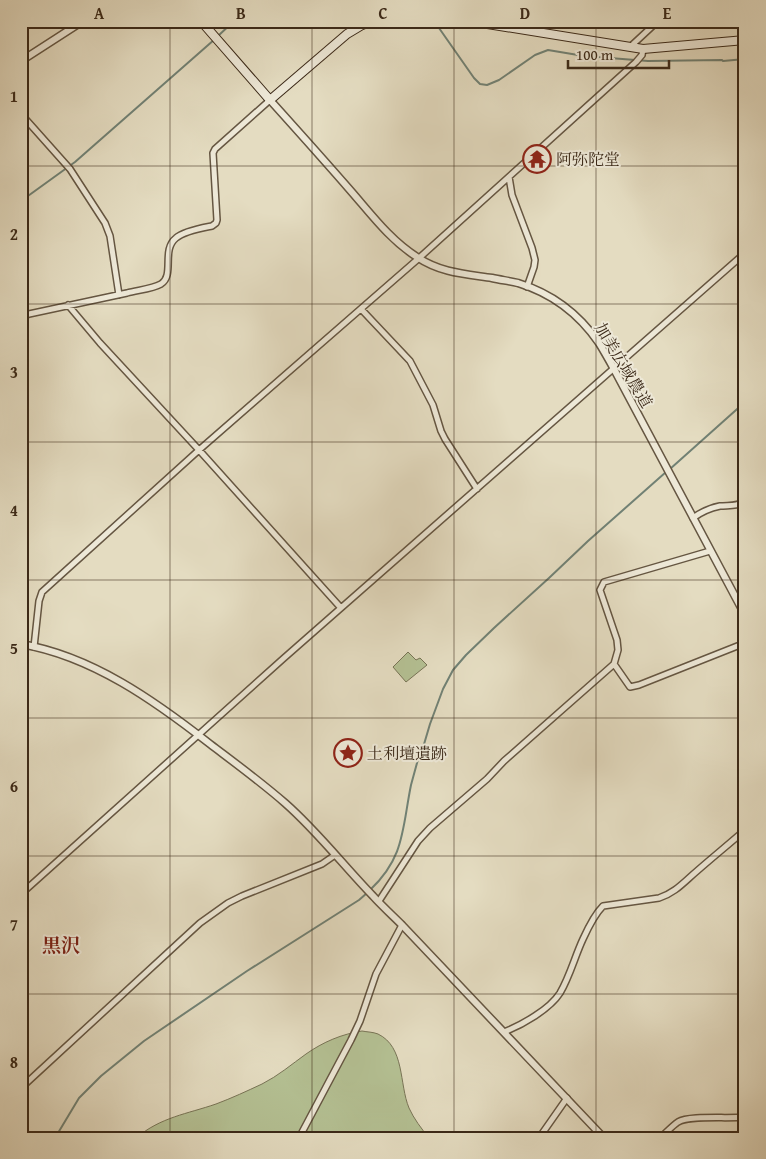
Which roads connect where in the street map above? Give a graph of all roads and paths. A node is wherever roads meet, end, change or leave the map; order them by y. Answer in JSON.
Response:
{"nodes":[{"id":1,"x":83,"y":21,"type":"edge"},
{"id":2,"x":201,"y":21,"type":"edge"},
{"id":3,"x":372,"y":21,"type":"edge"},
{"id":4,"x":469,"y":21,"type":"edge"},
{"id":5,"x":658,"y":21,"type":"edge"},
{"id":6,"x":745,"y":40,"type":"edge"},
{"id":7,"x":629,"y":47,"type":"junction"},
{"id":8,"x":643,"y":49,"type":"junction"},
{"id":9,"x":21,"y":61,"type":"edge"},
{"id":10,"x":270,"y":100,"type":"junction"},
{"id":11,"x":21,"y":114,"type":"edge"},
{"id":12,"x":509,"y":177,"type":"junction"},
{"id":13,"x":745,"y":253,"type":"edge"},
{"id":14,"x":418,"y":258,"type":"junction"},
{"id":15,"x":527,"y":287,"type":"junction"},
{"id":16,"x":119,"y":294,"type":"junction"},
{"id":17,"x":68,"y":305,"type":"junction"},
{"id":18,"x":361,"y":309,"type":"junction"},
{"id":19,"x":21,"y":318,"type":"edge"},
{"id":20,"x":614,"y":369,"type":"junction"},
{"id":21,"x":199,"y":450,"type":"junction"},
{"id":22,"x":477,"y":489,"type":"junction"},
{"id":23,"x":745,"y":501,"type":"edge"},
{"id":24,"x":692,"y":518,"type":"junction"},
{"id":25,"x":710,"y":551,"type":"junction"},
{"id":26,"x":341,"y":608,"type":"junction"},
{"id":27,"x":745,"y":615,"type":"edge"},
{"id":28,"x":745,"y":643,"type":"edge"},
{"id":29,"x":21,"y":644,"type":"edge"},
{"id":30,"x":34,"y":647,"type":"junction"},
{"id":31,"x":614,"y":664,"type":"junction"},
{"id":32,"x":199,"y":735,"type":"junction"},
{"id":33,"x":745,"y":830,"type":"edge"},
{"id":34,"x":335,"y":854,"type":"junction"},
{"id":35,"x":21,"y":894,"type":"edge"},
{"id":36,"x":376,"y":899,"type":"junction"},
{"id":37,"x":402,"y":926,"type":"junction"},
{"id":38,"x":504,"y":1032,"type":"junction"},
{"id":39,"x":21,"y":1088,"type":"edge"},
{"id":40,"x":567,"y":1098,"type":"junction"},
{"id":41,"x":745,"y":1117,"type":"edge"},
{"id":42,"x":299,"y":1138,"type":"edge"},
{"id":43,"x":539,"y":1138,"type":"edge"},
{"id":44,"x":604,"y":1138,"type":"edge"},
{"id":45,"x":660,"y":1138,"type":"edge"}],
"edges":[{"from":1,"to":9,"type":"street"},
{"from":2,"to":10,"type":"main road"},
{"from":3,"to":10,"type":"main road"},
{"from":4,"to":7,"type":"main road"},
{"from":5,"to":7,"type":"street"},
{"from":6,"to":8,"type":"main road"},
{"from":7,"to":8,"type":"main road"},
{"from":8,"to":12,"type":"street"},
{"from":10,"to":14,"type":"street","name":"加美広域農道"},
{"from":10,"to":16,"type":"street"},
{"from":11,"to":16,"type":"street"},
{"from":12,"to":14,"type":"street"},
{"from":12,"to":15,"type":"street"},
{"from":13,"to":20,"type":"street"},
{"from":14,"to":15,"type":"street","name":"加美広域農道"},
{"from":14,"to":18,"type":"street"},
{"from":15,"to":20,"type":"street","name":"加美広域農道"},
{"from":16,"to":17,"type":"street"},
{"from":17,"to":19,"type":"street"},
{"from":17,"to":21,"type":"street"},
{"from":18,"to":21,"type":"street"},
{"from":18,"to":22,"type":"street"},
{"from":20,"to":22,"type":"street"},
{"from":20,"to":24,"type":"street","name":"加美広域農道"},
{"from":21,"to":26,"type":"street"},
{"from":21,"to":30,"type":"street"},
{"from":22,"to":26,"type":"street"},
{"from":23,"to":24,"type":"street"},
{"from":24,"to":25,"type":"street","name":"加美広域農道"},
{"from":25,"to":27,"type":"street","name":"加美広域農道"},
{"from":25,"to":31,"type":"street"},
{"from":26,"to":32,"type":"street"},
{"from":28,"to":31,"type":"street"},
{"from":29,"to":30,"type":"street"},
{"from":30,"to":32,"type":"street"},
{"from":31,"to":36,"type":"street"},
{"from":32,"to":34,"type":"street"},
{"from":32,"to":35,"type":"street"},
{"from":33,"to":38,"type":"street"},
{"from":34,"to":36,"type":"street"},
{"from":34,"to":39,"type":"street"},
{"from":36,"to":37,"type":"street"},
{"from":37,"to":38,"type":"street"},
{"from":37,"to":42,"type":"street"},
{"from":38,"to":40,"type":"street"},
{"from":40,"to":43,"type":"street"},
{"from":40,"to":44,"type":"street"},
{"from":41,"to":45,"type":"street"}]}
